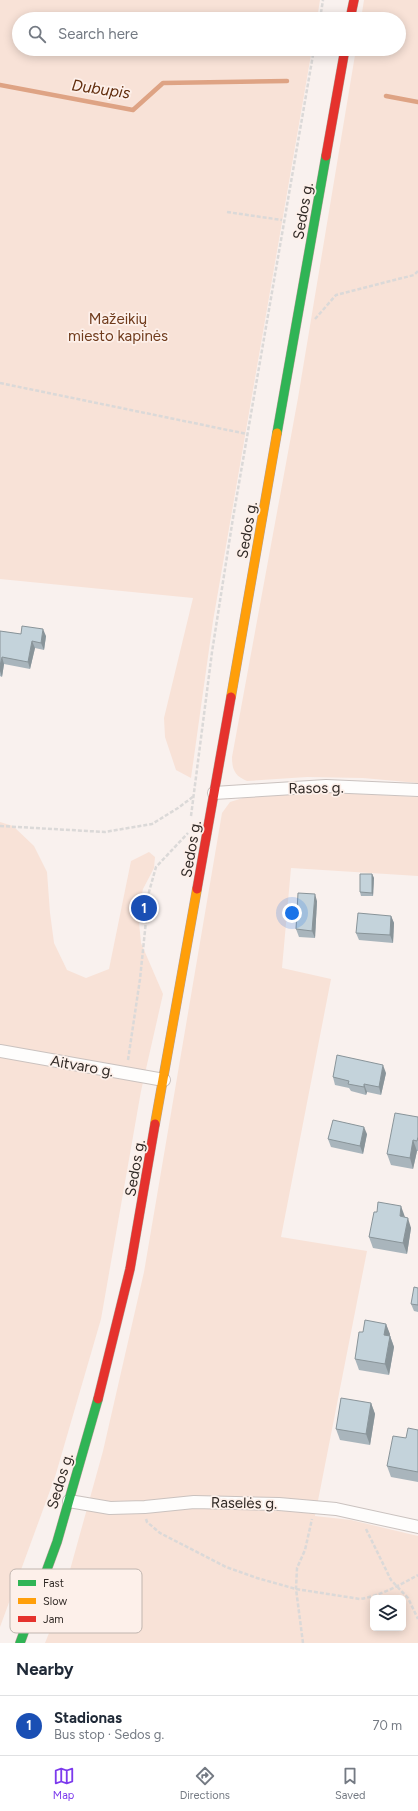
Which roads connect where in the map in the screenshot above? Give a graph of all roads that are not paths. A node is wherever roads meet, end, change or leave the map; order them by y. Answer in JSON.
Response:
{"nodes":[{"id":1,"x":354,"y":0,"type":"edge"},
{"id":2,"x":351,"y":12,"type":"edge"},
{"id":3,"x":344,"y":56,"type":"edge"},
{"id":4,"x":418,"y":790,"type":"edge"},
{"id":5,"x":214,"y":793,"type":"junction"},
{"id":6,"x":0,"y":1051,"type":"edge"},
{"id":7,"x":164,"y":1080,"type":"junction"},
{"id":8,"x":69,"y":1501,"type":"junction"},
{"id":9,"x":418,"y":1527,"type":"edge"},
{"id":10,"x":47,"y":1569,"type":"edge"},
{"id":11,"x":24,"y":1633,"type":"edge"},
{"id":12,"x":20,"y":1643,"type":"edge"}],
"edges":[{"from":1,"to":2,"type":"main road"},
{"from":3,"to":5,"type":"main road","name":"Sedos g."},
{"from":4,"to":5,"type":"street","name":"Rasos g."},
{"from":5,"to":7,"type":"main road","name":"Sedos g."},
{"from":6,"to":7,"type":"street","name":"Aitvaro g."},
{"from":7,"to":8,"type":"main road","name":"Sedos g."},
{"from":8,"to":9,"type":"street","name":"Raselės g."},
{"from":8,"to":10,"type":"main road","name":"Sedos g."},
{"from":11,"to":12,"type":"main road","name":"Sedos g."}]}
